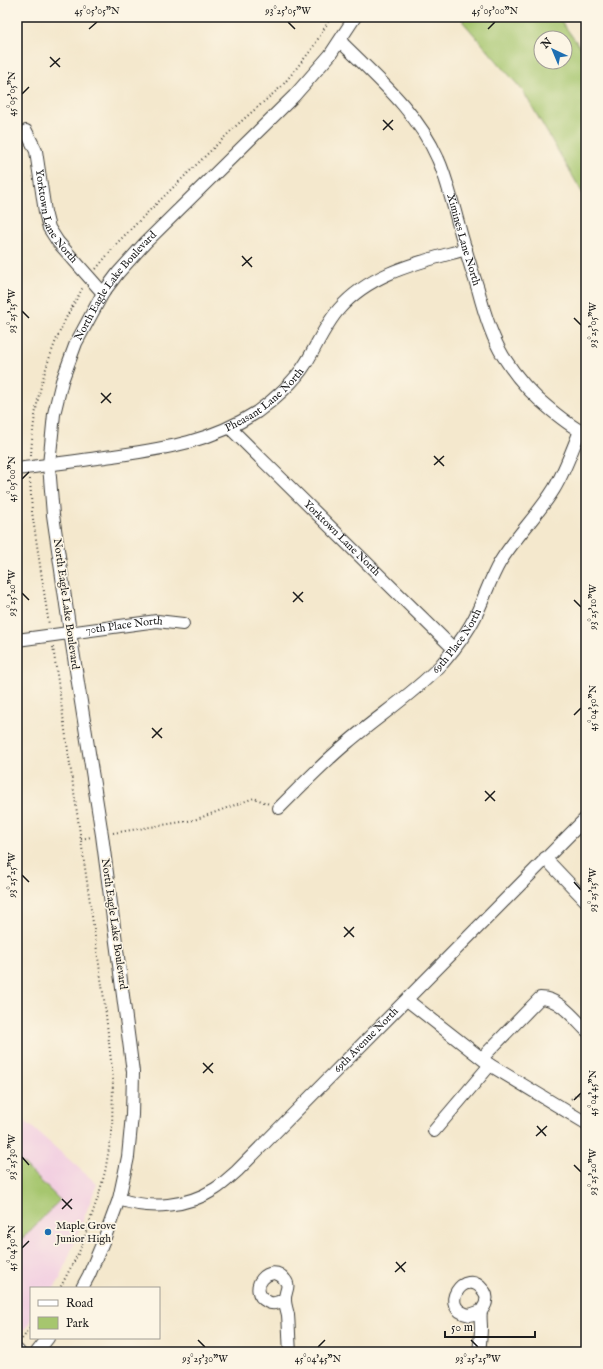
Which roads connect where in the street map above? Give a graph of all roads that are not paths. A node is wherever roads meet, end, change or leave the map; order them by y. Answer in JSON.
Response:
{"nodes":[{"id":1,"x":355,"y":17,"type":"edge"},
{"id":2,"x":340,"y":42,"type":"junction"},
{"id":3,"x":26,"y":131,"type":"dead end"},
{"id":4,"x":466,"y":249,"type":"junction"},
{"id":5,"x":103,"y":293,"type":"junction"},
{"id":6,"x":230,"y":428,"type":"junction"},
{"id":7,"x":583,"y":432,"type":"edge"},
{"id":8,"x":49,"y":465,"type":"junction"},
{"id":9,"x":23,"y":468,"type":"edge"},
{"id":10,"x":183,"y":624,"type":"dead end"},
{"id":11,"x":70,"y":632,"type":"junction"},
{"id":12,"x":17,"y":640,"type":"edge"},
{"id":13,"x":454,"y":649,"type":"junction"},
{"id":14,"x":279,"y":808,"type":"road end"},
{"id":15,"x":586,"y":818,"type":"edge"},
{"id":16,"x":545,"y":858,"type":"junction"},
{"id":17,"x":586,"y":902,"type":"edge"},
{"id":18,"x":407,"y":1000,"type":"junction"},
{"id":19,"x":586,"y":1030,"type":"edge"},
{"id":20,"x":486,"y":1061,"type":"junction"},
{"id":21,"x":586,"y":1123,"type":"edge"},
{"id":22,"x":434,"y":1131,"type":"dead end"},
{"id":23,"x":119,"y":1199,"type":"junction"},
{"id":24,"x":83,"y":1287,"type":"edge"},
{"id":25,"x":285,"y":1298,"type":"dead end"},
{"id":26,"x":481,"y":1311,"type":"dead end"},
{"id":27,"x":47,"y":1339,"type":"edge"},
{"id":28,"x":37,"y":1352,"type":"edge"},
{"id":29,"x":290,"y":1352,"type":"edge"},
{"id":30,"x":479,"y":1352,"type":"edge"}],
"edges":[{"from":1,"to":2,"type":"street","name":"North Eagle Lake Boulevard"},
{"from":2,"to":4,"type":"street","name":"Ximines Lane North"},
{"from":2,"to":5,"type":"street","name":"North Eagle Lake Boulevard"},
{"from":3,"to":5,"type":"street","name":"Yorktown Lane North"},
{"from":4,"to":6,"type":"street","name":"Pheasant Lane North"},
{"from":4,"to":7,"type":"street","name":"Ximines Lane North"},
{"from":5,"to":8,"type":"street","name":"North Eagle Lake Boulevard"},
{"from":6,"to":8,"type":"street","name":"Pheasant Lane North"},
{"from":6,"to":13,"type":"street","name":"Yorktown Lane North"},
{"from":7,"to":13,"type":"street","name":"69th Place North"},
{"from":8,"to":9,"type":"street","name":"Pheasant Lane North"},
{"from":8,"to":11,"type":"street","name":"North Eagle Lake Boulevard"},
{"from":10,"to":11,"type":"street","name":"70th Place North"},
{"from":11,"to":12,"type":"street","name":"70th Place North"},
{"from":11,"to":23,"type":"street","name":"North Eagle Lake Boulevard"},
{"from":13,"to":14,"type":"street","name":"69th Place North"},
{"from":15,"to":16,"type":"street","name":"69th Avenue North"},
{"from":16,"to":17,"type":"street"},
{"from":16,"to":18,"type":"street","name":"69th Avenue North"},
{"from":18,"to":20,"type":"street"},
{"from":18,"to":23,"type":"street","name":"69th Avenue North"},
{"from":19,"to":20,"type":"street"},
{"from":20,"to":21,"type":"street"},
{"from":20,"to":22,"type":"street"},
{"from":23,"to":24,"type":"street","name":"North Eagle Lake Boulevard"},
{"from":25,"to":29,"type":"street"},
{"from":26,"to":30,"type":"street"},
{"from":27,"to":28,"type":"street"}]}
